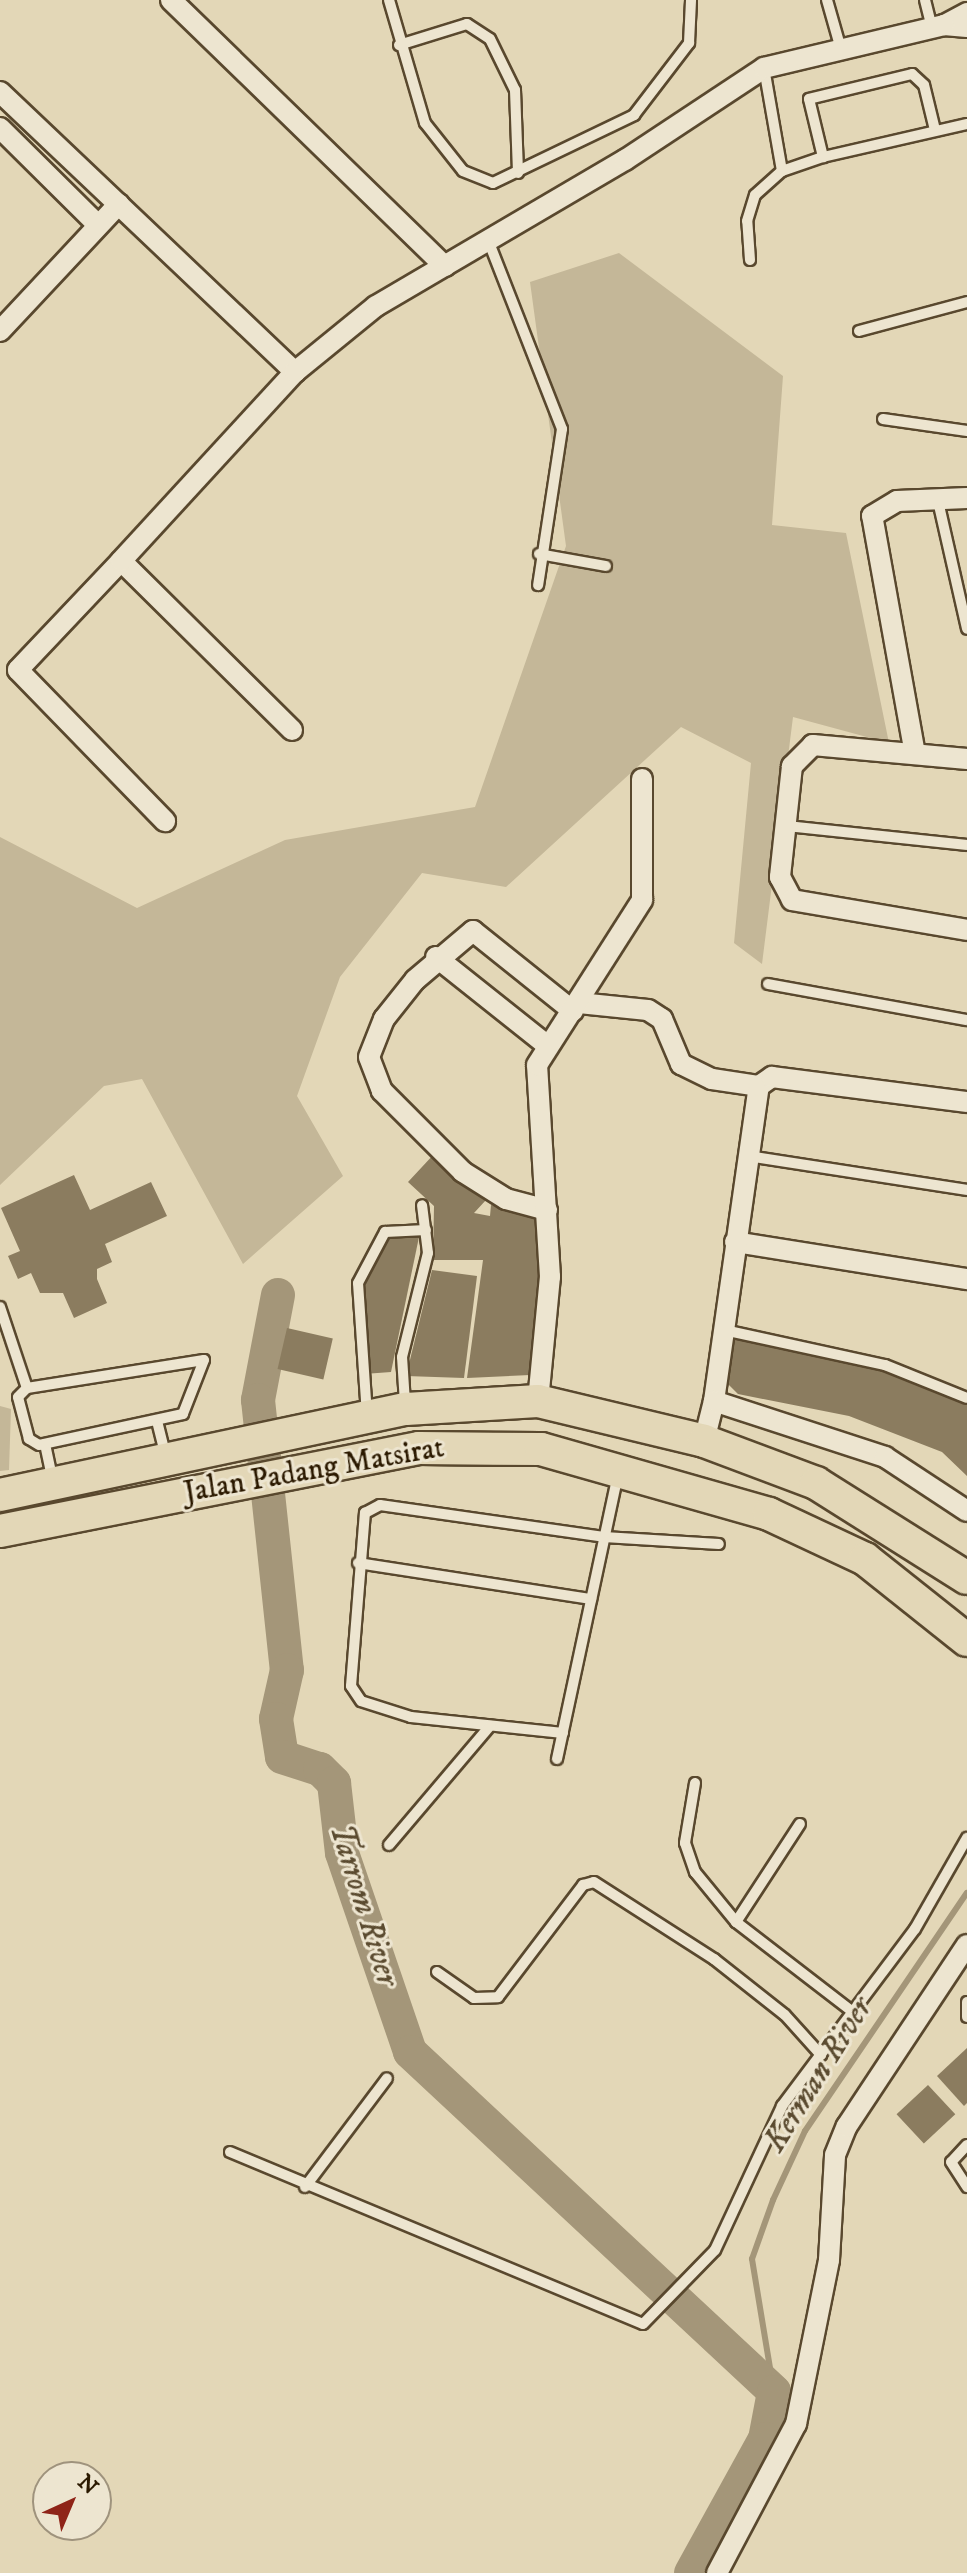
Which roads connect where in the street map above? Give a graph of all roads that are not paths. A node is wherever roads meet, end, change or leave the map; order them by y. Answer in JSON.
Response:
{"nodes":[{"id":1,"x":171,"y":0,"type":"edge"},
{"id":2,"x":389,"y":0,"type":"edge"},
{"id":3,"x":691,"y":0,"type":"edge"},
{"id":4,"x":827,"y":0,"type":"edge"},
{"id":5,"x":925,"y":0,"type":"edge"},
{"id":6,"x":967,"y":13,"type":"edge"},
{"id":7,"x":938,"y":26,"type":"junction"},
{"id":8,"x":967,"y":27,"type":"edge"},
{"id":9,"x":399,"y":45,"type":"junction"},
{"id":10,"x":841,"y":49,"type":"junction"},
{"id":11,"x":764,"y":68,"type":"junction"},
{"id":12,"x":0,"y":92,"type":"edge"},
{"id":13,"x":967,"y":124,"type":"edge"},
{"id":14,"x":0,"y":128,"type":"edge"},
{"id":15,"x":935,"y":130,"type":"junction"},
{"id":16,"x":823,"y":157,"type":"junction"},
{"id":17,"x":782,"y":171,"type":"junction"},
{"id":18,"x":518,"y":173,"type":"junction"},
{"id":19,"x":119,"y":204,"type":"junction"},
{"id":20,"x":98,"y":225,"type":"junction"},
{"id":21,"x":488,"y":240,"type":"junction"},
{"id":22,"x":750,"y":260,"type":"dead end"},
{"id":23,"x":445,"y":266,"type":"junction"},
{"id":24,"x":967,"y":302,"type":"edge"},
{"id":25,"x":0,"y":331,"type":"edge"},
{"id":26,"x":859,"y":331,"type":"dead end"},
{"id":27,"x":295,"y":372,"type":"junction"},
{"id":28,"x":883,"y":419,"type":"dead end"},
{"id":29,"x":967,"y":431,"type":"edge"},
{"id":30,"x":967,"y":498,"type":"edge"},
{"id":31,"x":938,"y":501,"type":"junction"},
{"id":32,"x":539,"y":554,"type":"junction"},
{"id":33,"x":121,"y":561,"type":"junction"},
{"id":34,"x":606,"y":566,"type":"dead end"},
{"id":35,"x":538,"y":585,"type":"dead end"},
{"id":36,"x":967,"y":629,"type":"edge"},
{"id":37,"x":292,"y":730,"type":"dead end"},
{"id":38,"x":915,"y":754,"type":"junction"},
{"id":39,"x":967,"y":759,"type":"edge"},
{"id":40,"x":642,"y":779,"type":"dead end"},
{"id":41,"x":165,"y":821,"type":"dead end"},
{"id":42,"x":787,"y":826,"type":"junction"},
{"id":43,"x":967,"y":845,"type":"edge"},
{"id":44,"x":967,"y":930,"type":"edge"},
{"id":45,"x":436,"y":957,"type":"junction"},
{"id":46,"x":768,"y":984,"type":"dead end"},
{"id":47,"x":576,"y":1007,"type":"junction"},
{"id":48,"x":967,"y":1020,"type":"edge"},
{"id":49,"x":548,"y":1046,"type":"junction"},
{"id":50,"x":759,"y":1086,"type":"junction"},
{"id":51,"x":967,"y":1102,"type":"edge"},
{"id":52,"x":748,"y":1156,"type":"junction"},
{"id":53,"x":967,"y":1190,"type":"edge"},
{"id":54,"x":422,"y":1205,"type":"dead end"},
{"id":55,"x":547,"y":1210,"type":"junction"},
{"id":56,"x":426,"y":1230,"type":"junction"},
{"id":57,"x":735,"y":1242,"type":"junction"},
{"id":58,"x":967,"y":1279,"type":"edge"},
{"id":59,"x":0,"y":1307,"type":"edge"},
{"id":60,"x":724,"y":1330,"type":"junction"},
{"id":61,"x":27,"y":1388,"type":"junction"},
{"id":62,"x":967,"y":1398,"type":"edge"},
{"id":63,"x":538,"y":1401,"type":"junction"},
{"id":64,"x":714,"y":1401,"type":"junction"},
{"id":65,"x":406,"y":1409,"type":"junction"},
{"id":66,"x":367,"y":1417,"type":"junction"},
{"id":67,"x":157,"y":1421,"type":"junction"},
{"id":68,"x":704,"y":1441,"type":"junction"},
{"id":69,"x":45,"y":1444,"type":"junction"},
{"id":70,"x":167,"y":1461,"type":"junction"},
{"id":71,"x":620,"y":1468,"type":"junction"},
{"id":72,"x":53,"y":1485,"type":"junction"},
{"id":73,"x":0,"y":1495,"type":"edge"},
{"id":74,"x":966,"y":1508,"type":"edge"},
{"id":75,"x":0,"y":1531,"type":"edge"},
{"id":76,"x":604,"y":1537,"type":"junction"},
{"id":77,"x":719,"y":1544,"type":"dead end"},
{"id":78,"x":358,"y":1563,"type":"junction"},
{"id":79,"x":967,"y":1578,"type":"edge"},
{"id":80,"x":591,"y":1599,"type":"junction"},
{"id":81,"x":967,"y":1640,"type":"edge"},
{"id":82,"x":490,"y":1726,"type":"junction"},
{"id":83,"x":563,"y":1733,"type":"junction"},
{"id":84,"x":557,"y":1759,"type":"dead end"},
{"id":85,"x":695,"y":1783,"type":"dead end"},
{"id":86,"x":800,"y":1824,"type":"dead end"},
{"id":87,"x":967,"y":1838,"type":"edge"},
{"id":88,"x":389,"y":1845,"type":"dead end"},
{"id":89,"x":736,"y":1922,"type":"junction"},
{"id":90,"x":967,"y":1945,"type":"edge"},
{"id":91,"x":437,"y":1972,"type":"dead end"},
{"id":92,"x":967,"y":2002,"type":"edge"},
{"id":93,"x":854,"y":2013,"type":"junction"},
{"id":94,"x":967,"y":2017,"type":"edge"},
{"id":95,"x":821,"y":2055,"type":"junction"},
{"id":96,"x":387,"y":2078,"type":"dead end"},
{"id":97,"x":967,"y":2145,"type":"edge"},
{"id":98,"x":230,"y":2152,"type":"dead end"},
{"id":99,"x":305,"y":2187,"type":"junction"},
{"id":100,"x":967,"y":2187,"type":"edge"},
{"id":101,"x":717,"y":2573,"type":"edge"}],
"edges":[{"from":1,"to":23,"type":"street"},
{"from":2,"to":9,"type":"lane"},
{"from":3,"to":18,"type":"lane"},
{"from":4,"to":10,"type":"lane"},
{"from":5,"to":7,"type":"lane"},
{"from":6,"to":7,"type":"street"},
{"from":7,"to":8,"type":"street"},
{"from":7,"to":10,"type":"street"},
{"from":9,"to":18,"type":"lane"},
{"from":9,"to":18,"type":"lane"},
{"from":10,"to":11,"type":"street"},
{"from":11,"to":17,"type":"lane"},
{"from":11,"to":21,"type":"street"},
{"from":12,"to":19,"type":"street"},
{"from":13,"to":15,"type":"lane"},
{"from":14,"to":20,"type":"street"},
{"from":15,"to":16,"type":"lane"},
{"from":15,"to":16,"type":"lane"},
{"from":16,"to":17,"type":"lane"},
{"from":17,"to":22,"type":"lane"},
{"from":19,"to":20,"type":"street"},
{"from":19,"to":27,"type":"street"},
{"from":20,"to":25,"type":"street"},
{"from":21,"to":23,"type":"street"},
{"from":21,"to":32,"type":"lane"},
{"from":23,"to":27,"type":"street"},
{"from":24,"to":26,"type":"lane"},
{"from":27,"to":33,"type":"street"},
{"from":28,"to":29,"type":"lane"},
{"from":30,"to":31,"type":"street"},
{"from":31,"to":36,"type":"lane"},
{"from":31,"to":38,"type":"street"},
{"from":32,"to":34,"type":"lane"},
{"from":32,"to":35,"type":"lane"},
{"from":33,"to":37,"type":"street"},
{"from":33,"to":41,"type":"street"},
{"from":38,"to":39,"type":"street"},
{"from":38,"to":42,"type":"street"},
{"from":40,"to":47,"type":"street"},
{"from":42,"to":43,"type":"lane"},
{"from":42,"to":44,"type":"street"},
{"from":45,"to":47,"type":"street"},
{"from":45,"to":49,"type":"street"},
{"from":45,"to":55,"type":"street"},
{"from":46,"to":48,"type":"lane"},
{"from":47,"to":49,"type":"street"},
{"from":47,"to":50,"type":"street"},
{"from":49,"to":55,"type":"street"},
{"from":50,"to":51,"type":"street"},
{"from":50,"to":52,"type":"street"},
{"from":52,"to":53,"type":"lane"},
{"from":52,"to":57,"type":"street"},
{"from":54,"to":56,"type":"lane"},
{"from":55,"to":63,"type":"street"},
{"from":56,"to":65,"type":"lane"},
{"from":56,"to":66,"type":"lane"},
{"from":57,"to":58,"type":"street"},
{"from":57,"to":60,"type":"street"},
{"from":59,"to":61,"type":"lane"},
{"from":60,"to":62,"type":"lane"},
{"from":60,"to":64,"type":"street"},
{"from":61,"to":67,"type":"lane"},
{"from":61,"to":69,"type":"lane"},
{"from":63,"to":65,"type":"main road","name":"Jalan Padang Matsirat"},
{"from":63,"to":68,"type":"main road","name":"Jalan Padang Matsirat"},
{"from":64,"to":68,"type":"street"},
{"from":64,"to":74,"type":"street"},
{"from":65,"to":66,"type":"main road","name":"Jalan Padang Matsirat"},
{"from":66,"to":70,"type":"main road","name":"Jalan Padang Matsirat"},
{"from":67,"to":69,"type":"lane"},
{"from":67,"to":70,"type":"lane"},
{"from":68,"to":79,"type":"main road","name":"Jalan Padang Matsirat"},
{"from":69,"to":72,"type":"lane"},
{"from":70,"to":72,"type":"main road","name":"Jalan Padang Matsirat"},
{"from":71,"to":75,"type":"main road","name":"Jalan Padang Matsirat"},
{"from":71,"to":76,"type":"lane"},
{"from":71,"to":81,"type":"main road","name":"Jalan Padang Matsirat"},
{"from":72,"to":73,"type":"main road","name":"Jalan Padang Matsirat"},
{"from":76,"to":77,"type":"lane"},
{"from":76,"to":78,"type":"lane"},
{"from":76,"to":80,"type":"lane"},
{"from":78,"to":80,"type":"lane"},
{"from":78,"to":82,"type":"lane"},
{"from":80,"to":83,"type":"lane"},
{"from":82,"to":83,"type":"lane"},
{"from":82,"to":88,"type":"lane"},
{"from":83,"to":84,"type":"lane"},
{"from":85,"to":89,"type":"lane"},
{"from":86,"to":89,"type":"lane"},
{"from":87,"to":93,"type":"lane"},
{"from":89,"to":93,"type":"lane"},
{"from":90,"to":101,"type":"street"},
{"from":91,"to":95,"type":"lane"},
{"from":92,"to":94,"type":"lane"},
{"from":93,"to":95,"type":"lane"},
{"from":95,"to":99,"type":"lane"},
{"from":96,"to":99,"type":"lane"},
{"from":97,"to":100,"type":"lane"},
{"from":98,"to":99,"type":"lane"}]}
